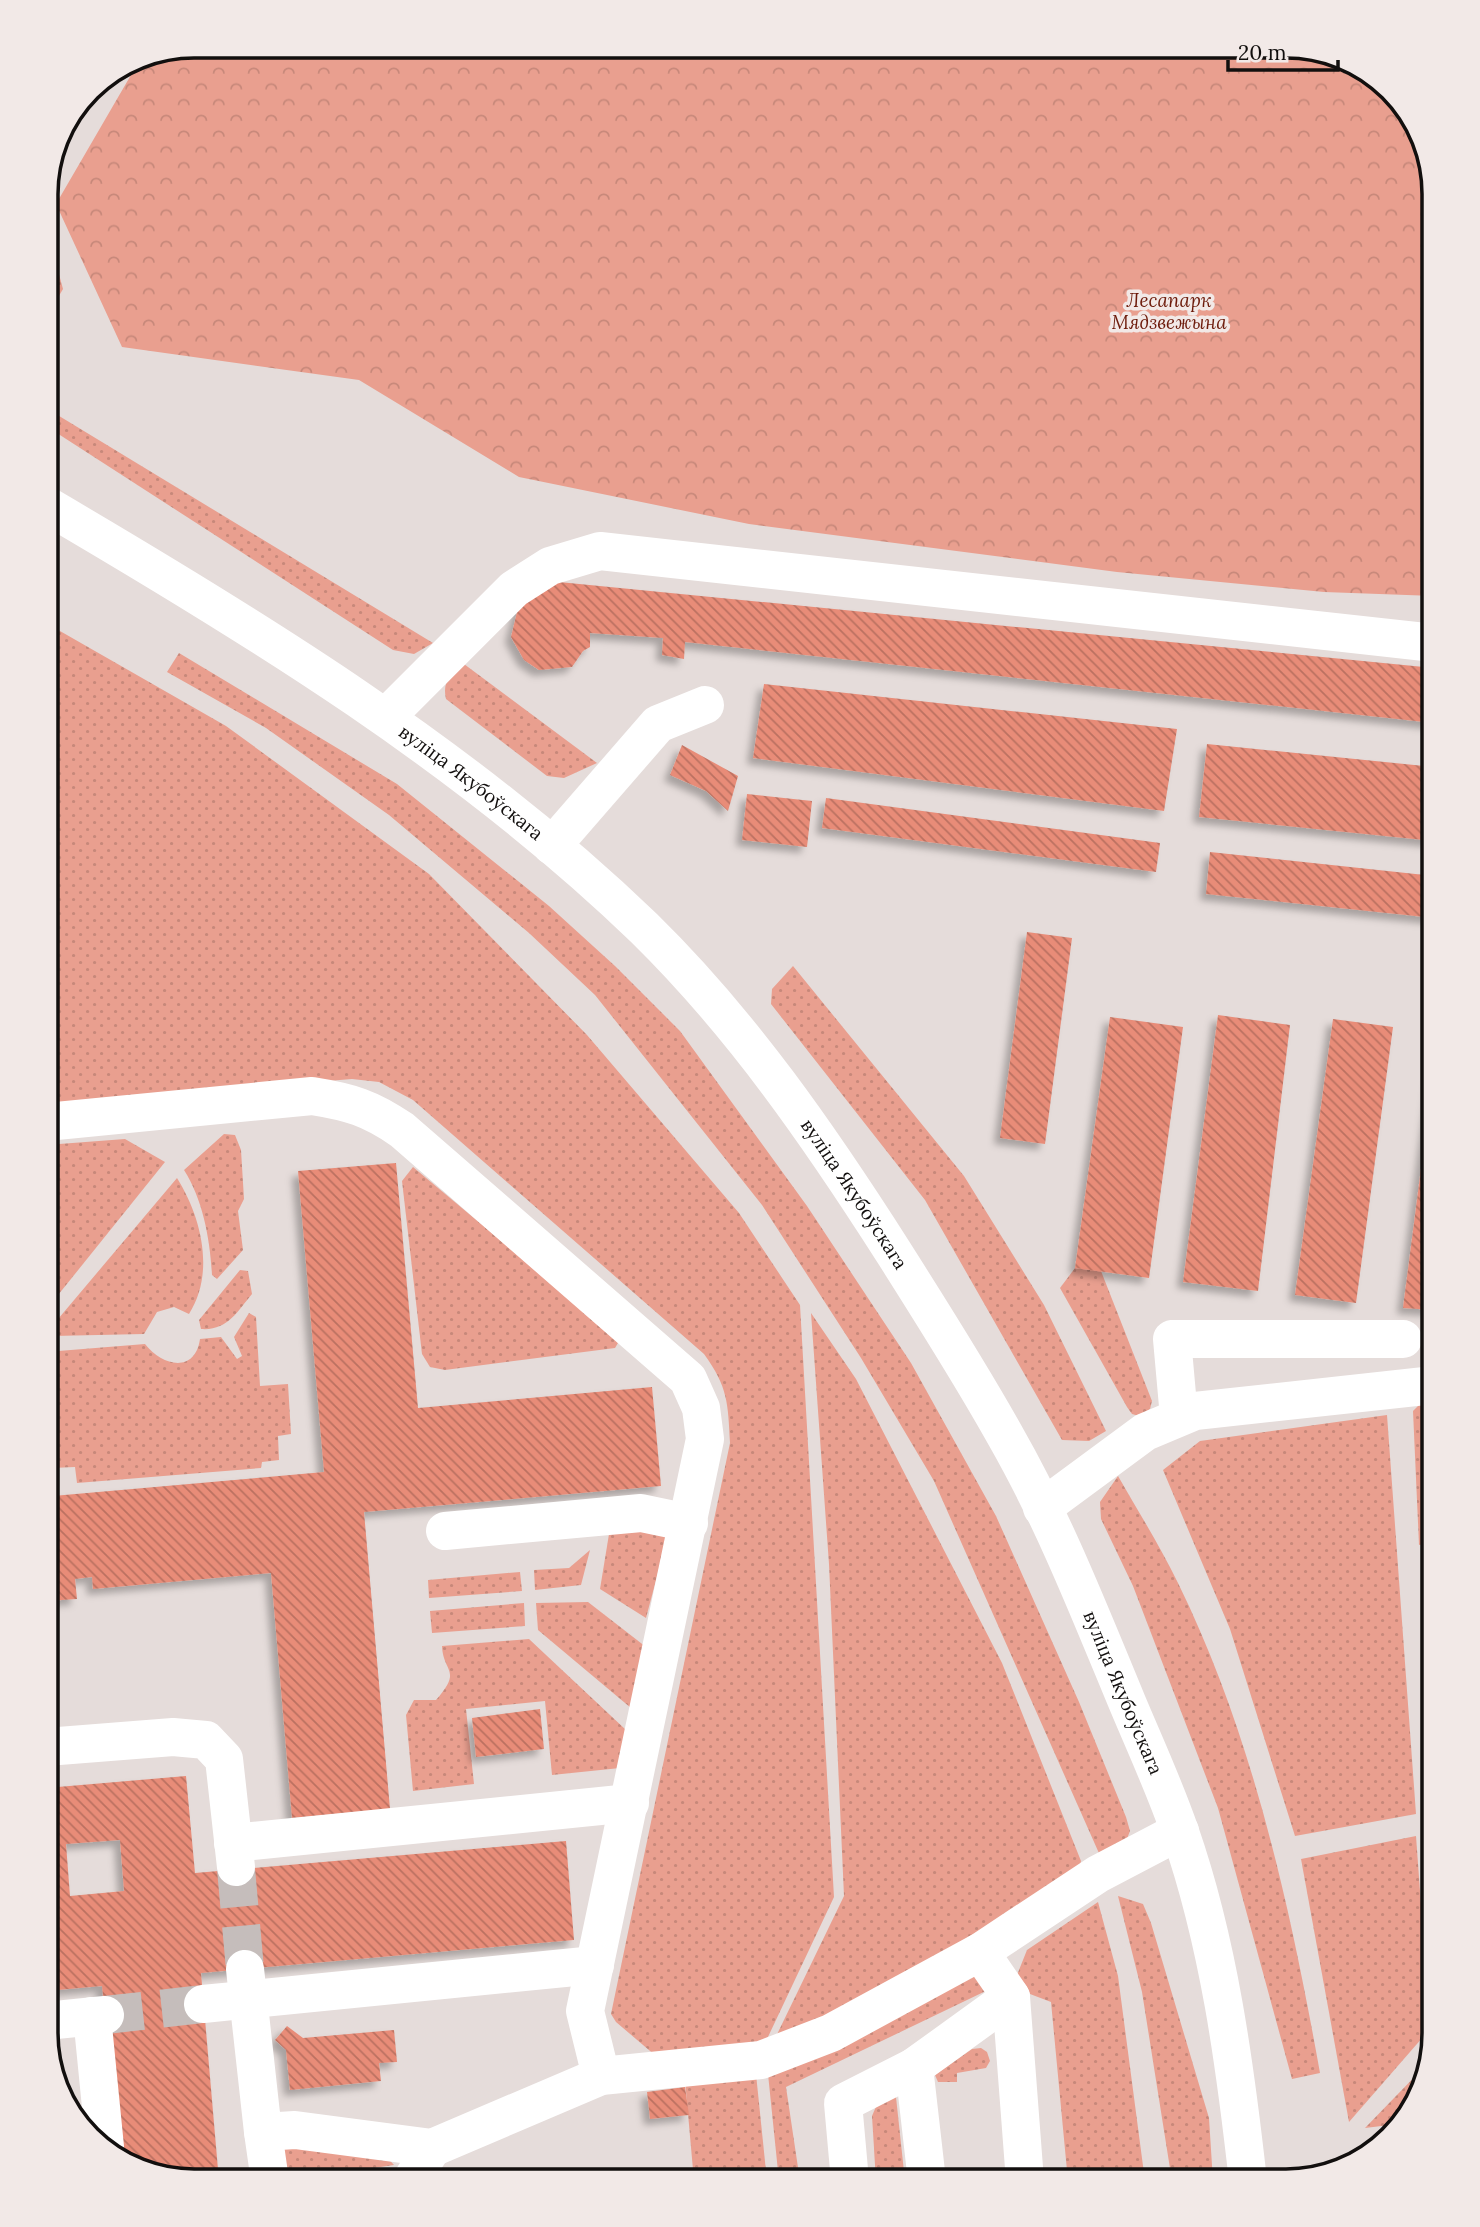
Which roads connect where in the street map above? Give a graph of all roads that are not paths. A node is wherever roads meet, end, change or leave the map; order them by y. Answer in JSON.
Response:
{"nodes":[{"id":1,"x":58,"y":512,"type":"edge"},
{"id":2,"x":1422,"y":642,"type":"edge"},
{"id":3,"x":705,"y":705,"type":"dead end"},
{"id":4,"x":386,"y":717,"type":"junction"},
{"id":5,"x":552,"y":846,"type":"junction"},
{"id":6,"x":58,"y":1121,"type":"edge"},
{"id":7,"x":1403,"y":1339,"type":"dead end"},
{"id":8,"x":1422,"y":1386,"type":"edge"},
{"id":9,"x":1180,"y":1417,"type":"junction"},
{"id":10,"x":1042,"y":1508,"type":"junction"},
{"id":11,"x":689,"y":1523,"type":"junction"},
{"id":12,"x":445,"y":1531,"type":"dead end"},
{"id":13,"x":58,"y":1746,"type":"edge"},
{"id":14,"x":630,"y":1803,"type":"junction"},
{"id":15,"x":1180,"y":1831,"type":"junction"},
{"id":16,"x":980,"y":1952,"type":"junction"},
{"id":17,"x":595,"y":1965,"type":"junction"},
{"id":18,"x":247,"y":1984,"type":"junction"},
{"id":19,"x":1011,"y":1997,"type":"junction"},
{"id":20,"x":203,"y":2004,"type":"tunnel mouth"},
{"id":21,"x":58,"y":2020,"type":"edge"},
{"id":22,"x":914,"y":2067,"type":"junction"},
{"id":23,"x":601,"y":2076,"type":"junction"},
{"id":24,"x":263,"y":2132,"type":"junction"},
{"id":25,"x":104,"y":2135,"type":"edge"},
{"id":26,"x":432,"y":2148,"type":"junction"},
{"id":27,"x":268,"y":2169,"type":"edge"},
{"id":28,"x":419,"y":2169,"type":"edge"},
{"id":29,"x":849,"y":2169,"type":"edge"},
{"id":30,"x":926,"y":2169,"type":"edge"},
{"id":31,"x":1024,"y":2169,"type":"edge"},
{"id":32,"x":1246,"y":2169,"type":"edge"}],
"edges":[{"from":1,"to":4,"type":"main road","name":"вуліца Якубоўскага"},
{"from":2,"to":4,"type":"main road"},
{"from":3,"to":5,"type":"main road"},
{"from":4,"to":5,"type":"main road","name":"вуліца Якубоўскага"},
{"from":5,"to":10,"type":"main road","name":"вуліца Якубоўскага"},
{"from":6,"to":11,"type":"main road"},
{"from":7,"to":9,"type":"main road"},
{"from":8,"to":9,"type":"main road"},
{"from":9,"to":10,"type":"main road"},
{"from":10,"to":15,"type":"main road","name":"вуліца Якубоўскага"},
{"from":11,"to":12,"type":"main road"},
{"from":11,"to":14,"type":"main road"},
{"from":13,"to":14,"type":"main road"},
{"from":14,"to":17,"type":"main road"},
{"from":15,"to":16,"type":"main road"},
{"from":15,"to":32,"type":"main road","name":"вуліца Якубоўскага"},
{"from":16,"to":19,"type":"main road"},
{"from":16,"to":23,"type":"main road"},
{"from":17,"to":18,"type":"main road"},
{"from":17,"to":23,"type":"main road"},
{"from":18,"to":20,"type":"main road"},
{"from":18,"to":24,"type":"main road"},
{"from":19,"to":22,"type":"main road"},
{"from":19,"to":31,"type":"main road"},
{"from":21,"to":25,"type":"main road"},
{"from":22,"to":29,"type":"main road"},
{"from":22,"to":30,"type":"main road"},
{"from":23,"to":26,"type":"main road"},
{"from":24,"to":26,"type":"main road"},
{"from":24,"to":27,"type":"main road"},
{"from":26,"to":28,"type":"main road"}]}
